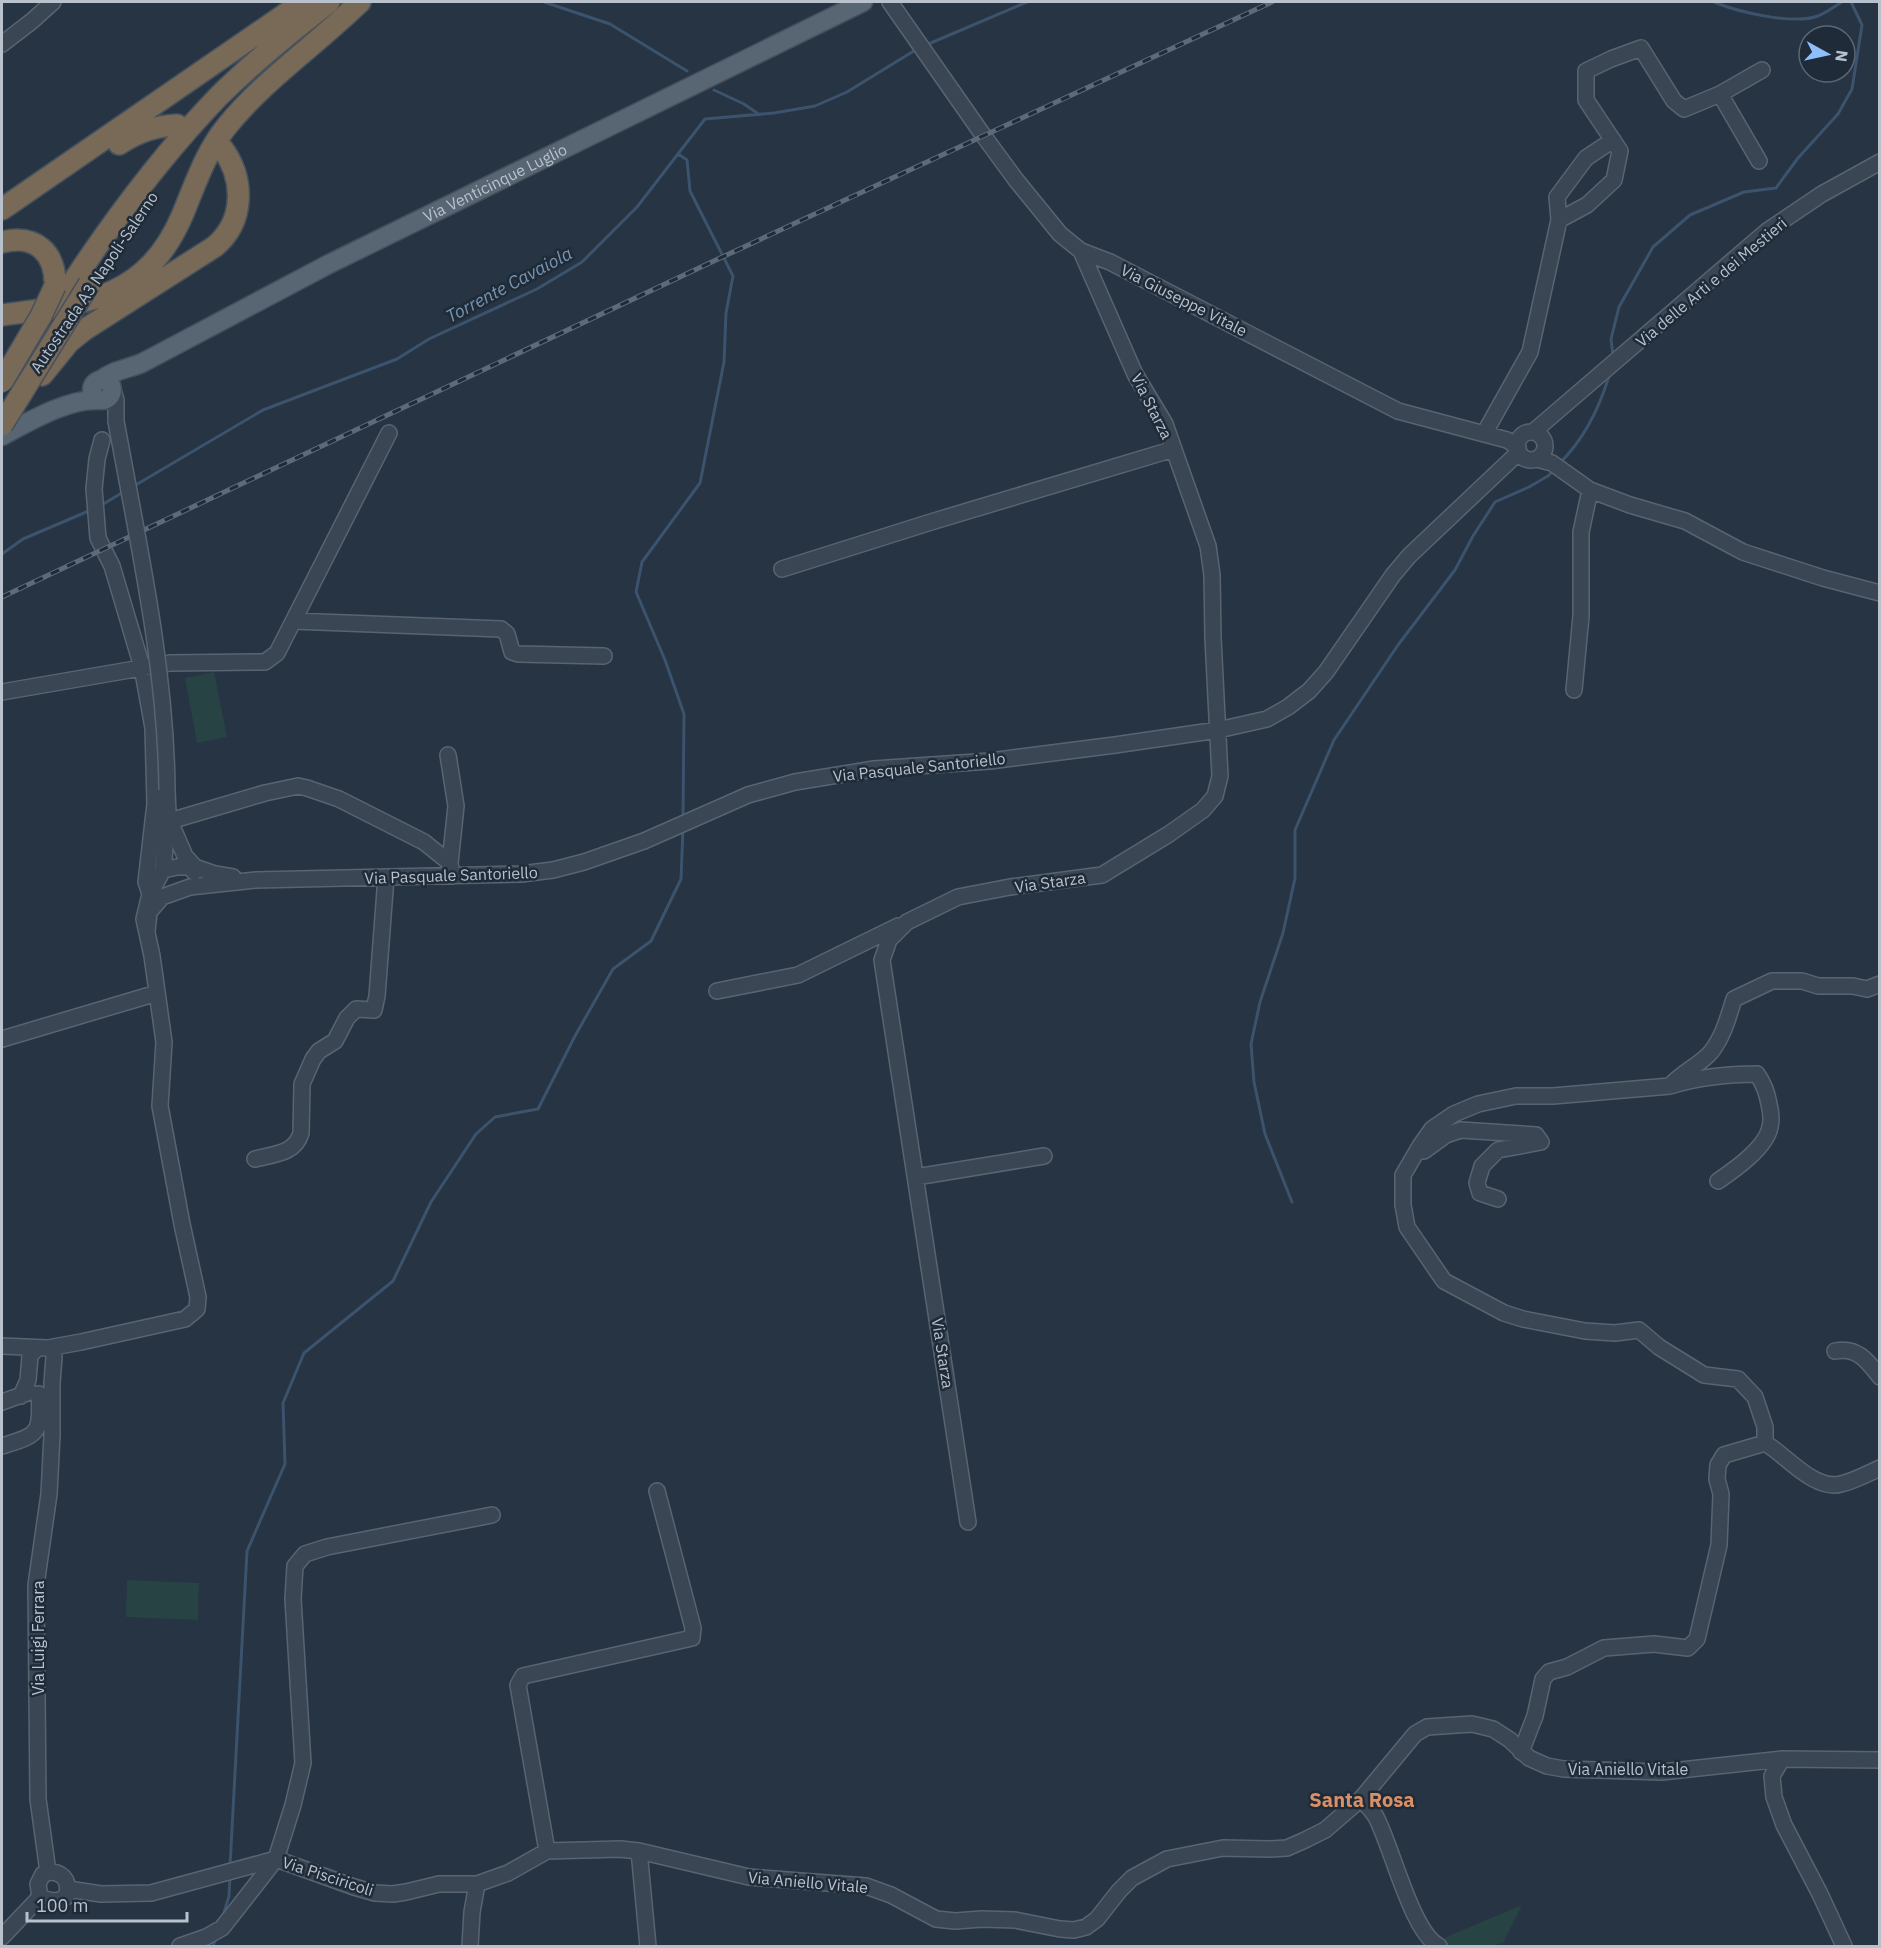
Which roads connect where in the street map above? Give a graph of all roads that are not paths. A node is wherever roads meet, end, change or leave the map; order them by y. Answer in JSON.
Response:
{"nodes":[{"id":1,"x":53,"y":2,"type":"edge"},
{"id":2,"x":303,"y":2,"type":"edge"},
{"id":3,"x":329,"y":2,"type":"edge"},
{"id":4,"x":354,"y":2,"type":"edge"},
{"id":5,"x":360,"y":2,"type":"edge"},
{"id":6,"x":863,"y":2,"type":"edge"},
{"id":7,"x":890,"y":2,"type":"edge"},
{"id":8,"x":2,"y":44,"type":"edge"},
{"id":9,"x":1762,"y":70,"type":"dead end"},
{"id":10,"x":1720,"y":94,"type":"junction"},
{"id":11,"x":177,"y":125,"type":"tunnel mouth"},
{"id":12,"x":1613,"y":140,"type":"junction"},
{"id":13,"x":222,"y":148,"type":"tunnel mouth"},
{"id":14,"x":1759,"y":161,"type":"dead end"},
{"id":15,"x":1880,"y":162,"type":"edge"},
{"id":16,"x":2,"y":209,"type":"edge"},
{"id":17,"x":1559,"y":220,"type":"junction"},
{"id":18,"x":2,"y":223,"type":"edge"},
{"id":19,"x":2,"y":242,"type":"edge"},
{"id":20,"x":1082,"y":251,"type":"junction"},
{"id":21,"x":61,"y":289,"type":"junction"},
{"id":22,"x":2,"y":315,"type":"edge"},
{"id":23,"x":2,"y":382,"type":"edge"},
{"id":24,"x":103,"y":390,"type":"junction"},
{"id":25,"x":2,"y":398,"type":"edge"},
{"id":26,"x":2,"y":426,"type":"edge"},
{"id":27,"x":389,"y":433,"type":"dead end"},
{"id":28,"x":2,"y":436,"type":"edge"},
{"id":29,"x":102,"y":440,"type":"dead end"},
{"id":30,"x":1523,"y":446,"type":"junction"},
{"id":31,"x":1174,"y":449,"type":"junction"},
{"id":32,"x":1489,"y":480,"type":"junction"},
{"id":33,"x":1590,"y":490,"type":"junction"},
{"id":34,"x":782,"y":569,"type":"dead end"},
{"id":35,"x":1880,"y":593,"type":"edge"},
{"id":36,"x":293,"y":621,"type":"junction"},
{"id":37,"x":604,"y":656,"type":"dead end"},
{"id":38,"x":142,"y":667,"type":"junction"},
{"id":39,"x":1574,"y":690,"type":"dead end"},
{"id":40,"x":2,"y":692,"type":"edge"},
{"id":41,"x":1218,"y":730,"type":"junction"},
{"id":42,"x":448,"y":755,"type":"dead end"},
{"id":43,"x":169,"y":817,"type":"junction"},
{"id":44,"x":147,"y":863,"type":"junction"},
{"id":45,"x":195,"y":867,"type":"junction"},
{"id":46,"x":163,"y":870,"type":"junction"},
{"id":47,"x":451,"y":870,"type":"junction"},
{"id":48,"x":386,"y":877,"type":"junction"},
{"id":49,"x":256,"y":880,"type":"junction"},
{"id":50,"x":189,"y":887,"type":"junction"},
{"id":51,"x":156,"y":896,"type":"junction"},
{"id":52,"x":906,"y":922,"type":"junction"},
{"id":53,"x":1880,"y":984,"type":"edge"},
{"id":54,"x":717,"y":991,"type":"dead end"},
{"id":55,"x":157,"y":993,"type":"junction"},
{"id":56,"x":2,"y":1039,"type":"edge"},
{"id":57,"x":1670,"y":1086,"type":"junction"},
{"id":58,"x":1417,"y":1152,"type":"junction"},
{"id":59,"x":1044,"y":1156,"type":"dead end"},
{"id":60,"x":255,"y":1159,"type":"dead end"},
{"id":61,"x":916,"y":1177,"type":"junction"},
{"id":62,"x":1718,"y":1181,"type":"dead end"},
{"id":63,"x":1498,"y":1199,"type":"dead end"},
{"id":64,"x":81,"y":1342,"type":"junction"},
{"id":65,"x":2,"y":1347,"type":"edge"},
{"id":66,"x":42,"y":1348,"type":"junction"},
{"id":67,"x":1835,"y":1350,"type":"dead end"},
{"id":68,"x":54,"y":1366,"type":"junction"},
{"id":69,"x":1880,"y":1377,"type":"edge"},
{"id":70,"x":37,"y":1389,"type":"junction"},
{"id":71,"x":2,"y":1402,"type":"edge"},
{"id":72,"x":1765,"y":1443,"type":"junction"},
{"id":73,"x":2,"y":1446,"type":"edge"},
{"id":74,"x":1880,"y":1468,"type":"edge"},
{"id":75,"x":657,"y":1491,"type":"dead end"},
{"id":76,"x":492,"y":1515,"type":"dead end"},
{"id":77,"x":968,"y":1522,"type":"dead end"},
{"id":78,"x":1521,"y":1752,"type":"junction"},
{"id":79,"x":1782,"y":1759,"type":"junction"},
{"id":80,"x":1880,"y":1760,"type":"edge"},
{"id":81,"x":1361,"y":1799,"type":"junction"},
{"id":82,"x":547,"y":1851,"type":"junction"},
{"id":83,"x":639,"y":1851,"type":"junction"},
{"id":84,"x":272,"y":1864,"type":"junction"},
{"id":85,"x":48,"y":1872,"type":"junction"},
{"id":86,"x":477,"y":1884,"type":"junction"},
{"id":87,"x":68,"y":1889,"type":"junction"},
{"id":88,"x":40,"y":1897,"type":"junction"},
{"id":89,"x":2,"y":1937,"type":"edge"},
{"id":90,"x":186,"y":1945,"type":"edge"},
{"id":91,"x":470,"y":1947,"type":"edge"},
{"id":92,"x":648,"y":1947,"type":"edge"},
{"id":93,"x":1439,"y":1947,"type":"edge"},
{"id":94,"x":1844,"y":1947,"type":"edge"}],
"edges":[{"from":1,"to":8,"type":"street"},
{"from":2,"to":16,"type":"highway"},
{"from":3,"to":21,"type":"highway","name":"Autostrada A3 Napoli-Salerno"},
{"from":4,"to":26,"type":"highway","name":"Autostrada A3 Napoli-Salerno","bridge":true},
{"from":5,"to":22,"type":"highway"},
{"from":6,"to":24,"type":"main road","name":"Via Venticinque Luglio"},
{"from":7,"to":20,"type":"street","name":"Via Giuseppe Vitale"},
{"from":9,"to":10,"type":"street"},
{"from":10,"to":12,"type":"street"},
{"from":10,"to":14,"type":"street"},
{"from":11,"to":18,"type":"highway"},
{"from":12,"to":17,"type":"street"},
{"from":12,"to":17,"type":"street"},
{"from":13,"to":26,"type":"highway","bridge":true},
{"from":15,"to":30,"type":"street","name":"Via delle Arti e dei Mestieri"},
{"from":17,"to":30,"type":"street"},
{"from":19,"to":21,"type":"highway"},
{"from":20,"to":30,"type":"street","name":"Via Giuseppe Vitale"},
{"from":20,"to":31,"type":"street","name":"Via Starza"},
{"from":21,"to":23,"type":"highway","bridge":true},
{"from":21,"to":25,"type":"highway","name":"Autostrada A3 Napoli-Salerno"},
{"from":24,"to":26,"type":"main road","name":"Via Venticinque Luglio"},
{"from":24,"to":28,"type":"main road"},
{"from":24,"to":43,"type":"street","bridge":true},
{"from":27,"to":36,"type":"street"},
{"from":29,"to":38,"type":"street"},
{"from":30,"to":32,"type":"street","name":"Via Pasquale Santoriello"},
{"from":30,"to":32,"type":"street","name":"Via Pasquale Santoriello"},
{"from":30,"to":33,"type":"street"},
{"from":31,"to":34,"type":"street"},
{"from":31,"to":41,"type":"street","name":"Via Starza"},
{"from":32,"to":41,"type":"street","name":"Via Pasquale Santoriello"},
{"from":33,"to":35,"type":"street"},
{"from":33,"to":39,"type":"street"},
{"from":36,"to":37,"type":"street"},
{"from":36,"to":38,"type":"street"},
{"from":38,"to":40,"type":"street"},
{"from":38,"to":44,"type":"street"},
{"from":41,"to":47,"type":"street","name":"Via Pasquale Santoriello"},
{"from":41,"to":52,"type":"street","name":"Via Starza"},
{"from":42,"to":47,"type":"street"},
{"from":43,"to":45,"type":"street"},
{"from":43,"to":46,"type":"street"},
{"from":43,"to":47,"type":"street"},
{"from":44,"to":46,"type":"street"},
{"from":44,"to":51,"type":"street"},
{"from":45,"to":46,"type":"street"},
{"from":45,"to":49,"type":"street"},
{"from":45,"to":50,"type":"street"},
{"from":46,"to":50,"type":"street"},
{"from":46,"to":51,"type":"street"},
{"from":47,"to":48,"type":"street","name":"Via Pasquale Santoriello"},
{"from":48,"to":49,"type":"street","name":"Via Pasquale Santoriello"},
{"from":48,"to":60,"type":"street"},
{"from":49,"to":50,"type":"street"},
{"from":50,"to":51,"type":"street"},
{"from":51,"to":55,"type":"street"},
{"from":52,"to":54,"type":"street"},
{"from":52,"to":61,"type":"street","name":"Via Starza"},
{"from":53,"to":57,"type":"street"},
{"from":55,"to":56,"type":"street"},
{"from":55,"to":64,"type":"street"},
{"from":57,"to":58,"type":"street"},
{"from":57,"to":62,"type":"street"},
{"from":58,"to":63,"type":"street"},
{"from":58,"to":72,"type":"street"},
{"from":59,"to":61,"type":"street"},
{"from":61,"to":77,"type":"street","name":"Via Starza"},
{"from":64,"to":66,"type":"street"},
{"from":64,"to":68,"type":"street"},
{"from":65,"to":66,"type":"street"},
{"from":65,"to":70,"type":"street"},
{"from":66,"to":68,"type":"street"},
{"from":66,"to":70,"type":"street"},
{"from":67,"to":69,"type":"street"},
{"from":68,"to":70,"type":"street"},
{"from":70,"to":71,"type":"street"},
{"from":70,"to":73,"type":"street"},
{"from":70,"to":85,"type":"street","name":"Via Luigi Ferrara"},
{"from":72,"to":74,"type":"street"},
{"from":72,"to":78,"type":"street"},
{"from":75,"to":82,"type":"street"},
{"from":76,"to":84,"type":"street"},
{"from":78,"to":79,"type":"street","name":"Via Aniello Vitale"},
{"from":78,"to":81,"type":"street","name":"Via Aniello Vitale"},
{"from":79,"to":80,"type":"street","name":"Via Aniello Vitale"},
{"from":79,"to":94,"type":"street"},
{"from":81,"to":83,"type":"street","name":"Via Aniello Vitale"},
{"from":81,"to":93,"type":"street"},
{"from":82,"to":83,"type":"street","name":"Via Aniello Vitale"},
{"from":82,"to":86,"type":"street","name":"Via Aniello Vitale"},
{"from":83,"to":92,"type":"street"},
{"from":84,"to":86,"type":"street","name":"Via Pisciricoli"},
{"from":84,"to":87,"type":"street"},
{"from":84,"to":90,"type":"street","name":"Via Pisciricoli"},
{"from":85,"to":87,"type":"street"},
{"from":85,"to":88,"type":"street","name":"Via Luigi Ferrara"},
{"from":86,"to":91,"type":"street"},
{"from":87,"to":88,"type":"street"},
{"from":88,"to":89,"type":"street","name":"Via Luigi Ferrara"}]}
